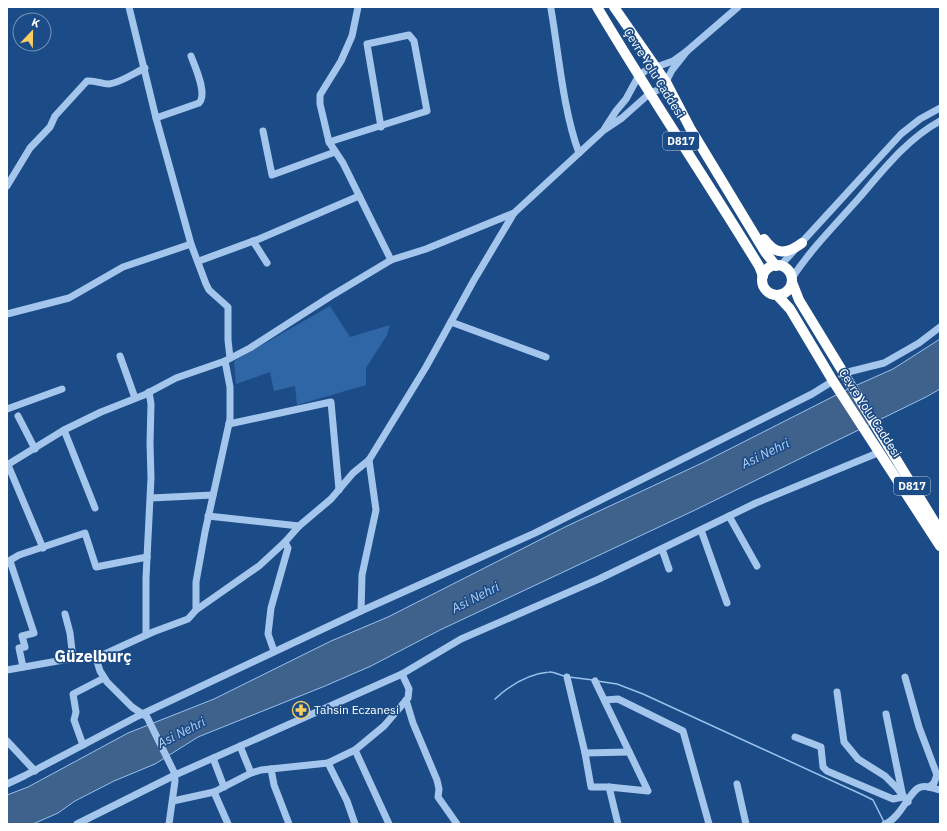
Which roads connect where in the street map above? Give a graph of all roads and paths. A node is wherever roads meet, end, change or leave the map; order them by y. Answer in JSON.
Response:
{"nodes":[{"id":1,"x":129,"y":7,"type":"edge"},
{"id":2,"x":358,"y":7,"type":"edge"},
{"id":3,"x":597,"y":7,"type":"edge"},
{"id":4,"x":614,"y":7,"type":"edge"},
{"id":5,"x":738,"y":7,"type":"edge"},
{"id":6,"x":551,"y":9,"type":"dead end"},
{"id":7,"x":687,"y":51,"type":"junction"},
{"id":8,"x":191,"y":56,"type":"dead end"},
{"id":9,"x":656,"y":66,"type":"junction"},
{"id":10,"x":145,"y":68,"type":"junction"},
{"id":11,"x":638,"y":77,"type":"junction"},
{"id":12,"x":666,"y":82,"type":"junction"},
{"id":13,"x":650,"y":93,"type":"junction"},
{"id":14,"x":940,"y":108,"type":"edge"},
{"id":15,"x":156,"y":118,"type":"junction"},
{"id":16,"x":940,"y":121,"type":"edge"},
{"id":17,"x":380,"y":127,"type":"junction"},
{"id":18,"x":604,"y":130,"type":"junction"},
{"id":19,"x":263,"y":131,"type":"dead end"},
{"id":20,"x":329,"y":142,"type":"junction"},
{"id":21,"x":335,"y":152,"type":"junction"},
{"id":22,"x":579,"y":153,"type":"junction"},
{"id":23,"x":7,"y":186,"type":"edge"},
{"id":24,"x":359,"y":196,"type":"junction"},
{"id":25,"x":514,"y":213,"type":"junction"},
{"id":26,"x":750,"y":226,"type":"junction"},
{"id":27,"x":253,"y":241,"type":"junction"},
{"id":28,"x":802,"y":243,"type":"junction"},
{"id":29,"x":191,"y":244,"type":"junction"},
{"id":30,"x":391,"y":260,"type":"junction"},
{"id":31,"x":198,"y":261,"type":"junction"},
{"id":32,"x":267,"y":262,"type":"dead end"},
{"id":33,"x":778,"y":266,"type":"junction"},
{"id":34,"x":763,"y":276,"type":"junction"},
{"id":35,"x":792,"y":280,"type":"junction"},
{"id":36,"x":777,"y":295,"type":"junction"},
{"id":37,"x":7,"y":314,"type":"edge"},
{"id":38,"x":451,"y":322,"type":"junction"},
{"id":39,"x":940,"y":328,"type":"edge"},
{"id":40,"x":120,"y":356,"type":"dead end"},
{"id":41,"x":546,"y":357,"type":"dead end"},
{"id":42,"x":228,"y":359,"type":"junction"},
{"id":43,"x":846,"y":376,"type":"junction"},
{"id":44,"x":835,"y":383,"type":"junction"},
{"id":45,"x":62,"y":389,"type":"dead end"},
{"id":46,"x":148,"y":392,"type":"junction"},
{"id":47,"x":135,"y":398,"type":"junction"},
{"id":48,"x":7,"y":409,"type":"edge"},
{"id":49,"x":18,"y":416,"type":"dead end"},
{"id":50,"x":229,"y":424,"type":"junction"},
{"id":51,"x":64,"y":430,"type":"junction"},
{"id":52,"x":880,"y":446,"type":"junction"},
{"id":53,"x":35,"y":449,"type":"junction"},
{"id":54,"x":369,"y":460,"type":"junction"},
{"id":55,"x":7,"y":465,"type":"edge"},
{"id":56,"x":339,"y":490,"type":"junction"},
{"id":57,"x":213,"y":495,"type":"junction"},
{"id":58,"x":151,"y":498,"type":"junction"},
{"id":59,"x":95,"y":508,"type":"dead end"},
{"id":60,"x":208,"y":516,"type":"junction"},
{"id":61,"x":730,"y":516,"type":"junction"},
{"id":62,"x":299,"y":526,"type":"junction"},
{"id":63,"x":701,"y":530,"type":"junction"},
{"id":64,"x":940,"y":530,"type":"edge"},
{"id":65,"x":285,"y":542,"type":"junction"},
{"id":66,"x":940,"y":546,"type":"edge"},
{"id":67,"x":43,"y":548,"type":"junction"},
{"id":68,"x":662,"y":549,"type":"junction"},
{"id":69,"x":147,"y":557,"type":"junction"},
{"id":70,"x":9,"y":561,"type":"edge"},
{"id":71,"x":757,"y":566,"type":"dead end"},
{"id":72,"x":669,"y":569,"type":"dead end"},
{"id":73,"x":727,"y":603,"type":"dead end"},
{"id":74,"x":196,"y":610,"type":"junction"},
{"id":75,"x":361,"y":611,"type":"junction"},
{"id":76,"x":65,"y":614,"type":"dead end"},
{"id":77,"x":146,"y":635,"type":"junction"},
{"id":78,"x":274,"y":651,"type":"junction"},
{"id":79,"x":73,"y":658,"type":"junction"},
{"id":80,"x":96,"y":658,"type":"junction"},
{"id":81,"x":23,"y":667,"type":"junction"},
{"id":82,"x":7,"y":670,"type":"edge"},
{"id":83,"x":402,"y":674,"type":"junction"},
{"id":84,"x":567,"y":677,"type":"dead end"},
{"id":85,"x":905,"y":677,"type":"dead end"},
{"id":86,"x":104,"y":678,"type":"junction"},
{"id":87,"x":596,"y":681,"type":"dead end"},
{"id":88,"x":838,"y":692,"type":"dead end"},
{"id":89,"x":406,"y":700,"type":"junction"},
{"id":90,"x":604,"y":700,"type":"junction"},
{"id":91,"x":886,"y":714,"type":"dead end"},
{"id":92,"x":145,"y":716,"type":"junction"},
{"id":93,"x":795,"y":737,"type":"dead end"},
{"id":94,"x":7,"y":742,"type":"edge"},
{"id":95,"x":83,"y":745,"type":"junction"},
{"id":96,"x":240,"y":746,"type":"junction"},
{"id":97,"x":355,"y":750,"type":"junction"},
{"id":98,"x":629,"y":752,"type":"junction"},
{"id":99,"x":585,"y":753,"type":"junction"},
{"id":100,"x":213,"y":758,"type":"junction"},
{"id":101,"x":328,"y":763,"type":"junction"},
{"id":102,"x":271,"y":770,"type":"junction"},
{"id":103,"x":35,"y":771,"type":"junction"},
{"id":104,"x":173,"y":772,"type":"junction"},
{"id":105,"x":252,"y":773,"type":"junction"},
{"id":106,"x":7,"y":784,"type":"edge"},
{"id":107,"x":737,"y":784,"type":"dead end"},
{"id":108,"x":224,"y":787,"type":"junction"},
{"id":109,"x":609,"y":787,"type":"junction"},
{"id":110,"x":929,"y":787,"type":"junction"},
{"id":111,"x":940,"y":790,"type":"edge"},
{"id":112,"x":214,"y":792,"type":"junction"},
{"id":113,"x":905,"y":800,"type":"junction"},
{"id":114,"x":173,"y":801,"type":"junction"},
{"id":115,"x":77,"y":824,"type":"edge"},
{"id":116,"x":169,"y":824,"type":"edge"},
{"id":117,"x":228,"y":824,"type":"edge"},
{"id":118,"x":289,"y":824,"type":"edge"},
{"id":119,"x":355,"y":824,"type":"edge"},
{"id":120,"x":389,"y":824,"type":"edge"},
{"id":121,"x":457,"y":824,"type":"edge"},
{"id":122,"x":618,"y":824,"type":"edge"},
{"id":123,"x":709,"y":824,"type":"edge"},
{"id":124,"x":746,"y":824,"type":"edge"},
{"id":125,"x":885,"y":824,"type":"edge"}],
"edges":[{"from":1,"to":10,"type":"street"},
{"from":2,"to":20,"type":"street"},
{"from":3,"to":11,"type":"highway","name":"Çevre Yolu Caddesi","number":"D817"},
{"from":4,"to":9,"type":"highway","name":"Çevre Yolu Caddesi","number":"D817"},
{"from":5,"to":7,"type":"street"},
{"from":6,"to":22,"type":"street"},
{"from":7,"to":9,"type":"street"},
{"from":7,"to":12,"type":"street"},
{"from":8,"to":15,"type":"street"},
{"from":9,"to":11,"type":"street"},
{"from":9,"to":12,"type":"highway","name":"Çevre Yolu Caddesi","number":"D817"},
{"from":10,"to":15,"type":"street"},
{"from":10,"to":23,"type":"street"},
{"from":11,"to":13,"type":"highway","name":"Çevre Yolu Caddesi","number":"D817"},
{"from":11,"to":18,"type":"street"},
{"from":12,"to":13,"type":"street"},
{"from":12,"to":26,"type":"highway","name":"Çevre Yolu Caddesi","number":"D817"},
{"from":13,"to":18,"type":"street"},
{"from":13,"to":34,"type":"highway","name":"Çevre Yolu Caddesi","number":"D817"},
{"from":14,"to":28,"type":"street"},
{"from":15,"to":29,"type":"street"},
{"from":16,"to":35,"type":"street"},
{"from":17,"to":17,"type":"street"},
{"from":17,"to":20,"type":"street"},
{"from":18,"to":22,"type":"street"},
{"from":19,"to":21,"type":"street"},
{"from":20,"to":21,"type":"street"},
{"from":21,"to":24,"type":"street"},
{"from":22,"to":25,"type":"street"},
{"from":24,"to":27,"type":"street"},
{"from":24,"to":30,"type":"street"},
{"from":25,"to":30,"type":"street"},
{"from":25,"to":38,"type":"street"},
{"from":26,"to":28,"type":"highway"},
{"from":26,"to":33,"type":"highway","name":"Çevre Yolu Caddesi","number":"D817"},
{"from":27,"to":31,"type":"street"},
{"from":27,"to":32,"type":"street"},
{"from":28,"to":33,"type":"street"},
{"from":29,"to":31,"type":"street"},
{"from":29,"to":37,"type":"street"},
{"from":30,"to":42,"type":"street"},
{"from":31,"to":42,"type":"street"},
{"from":33,"to":34,"type":"highway"},
{"from":33,"to":35,"type":"highway","name":"Çevre Yolu Caddesi","number":"D817"},
{"from":34,"to":36,"type":"highway","name":"Çevre Yolu Caddesi","number":"D817"},
{"from":35,"to":36,"type":"highway"},
{"from":35,"to":43,"type":"highway","name":"Çevre Yolu Caddesi","number":"D817"},
{"from":36,"to":44,"type":"highway","name":"Çevre Yolu Caddesi","number":"D817"},
{"from":38,"to":41,"type":"street"},
{"from":38,"to":54,"type":"street"},
{"from":39,"to":43,"type":"street"},
{"from":40,"to":47,"type":"street"},
{"from":42,"to":46,"type":"street"},
{"from":42,"to":50,"type":"street"},
{"from":43,"to":52,"type":"highway","name":"Çevre Yolu Caddesi","number":"D817"},
{"from":44,"to":52,"type":"highway","name":"Çevre Yolu Caddesi","number":"D817"},
{"from":44,"to":75,"type":"street"},
{"from":45,"to":48,"type":"street"},
{"from":46,"to":47,"type":"street"},
{"from":46,"to":58,"type":"street"},
{"from":47,"to":51,"type":"street"},
{"from":49,"to":53,"type":"street"},
{"from":50,"to":56,"type":"street"},
{"from":50,"to":57,"type":"street"},
{"from":51,"to":53,"type":"street"},
{"from":51,"to":59,"type":"street"},
{"from":52,"to":61,"type":"street"},
{"from":52,"to":64,"type":"highway","name":"Çevre Yolu Caddesi","number":"D817"},
{"from":52,"to":66,"type":"highway","name":"Çevre Yolu Caddesi","number":"D817"},
{"from":53,"to":55,"type":"street"},
{"from":54,"to":56,"type":"street"},
{"from":54,"to":75,"type":"street"},
{"from":55,"to":67,"type":"street"},
{"from":56,"to":62,"type":"street"},
{"from":57,"to":58,"type":"street"},
{"from":57,"to":60,"type":"street"},
{"from":58,"to":69,"type":"street"},
{"from":60,"to":62,"type":"street"},
{"from":60,"to":74,"type":"street"},
{"from":61,"to":63,"type":"street"},
{"from":61,"to":71,"type":"street"},
{"from":62,"to":65,"type":"street"},
{"from":63,"to":68,"type":"street"},
{"from":63,"to":73,"type":"street"},
{"from":65,"to":74,"type":"street"},
{"from":65,"to":78,"type":"street"},
{"from":67,"to":69,"type":"street"},
{"from":67,"to":70,"type":"street"},
{"from":68,"to":72,"type":"street"},
{"from":68,"to":83,"type":"street"},
{"from":69,"to":77,"type":"street"},
{"from":70,"to":81,"type":"street"},
{"from":74,"to":77,"type":"street"},
{"from":75,"to":78,"type":"street"},
{"from":76,"to":79,"type":"street"},
{"from":77,"to":80,"type":"street"},
{"from":78,"to":92,"type":"street"},
{"from":79,"to":80,"type":"street"},
{"from":79,"to":81,"type":"street"},
{"from":80,"to":86,"type":"street"},
{"from":81,"to":82,"type":"street"},
{"from":83,"to":89,"type":"street"},
{"from":83,"to":96,"type":"street"},
{"from":84,"to":99,"type":"street"},
{"from":85,"to":110,"type":"street"},
{"from":86,"to":92,"type":"street"},
{"from":86,"to":95,"type":"street"},
{"from":87,"to":90,"type":"street"},
{"from":88,"to":113,"type":"street"},
{"from":89,"to":97,"type":"street"},
{"from":89,"to":121,"type":"street"},
{"from":90,"to":98,"type":"street"},
{"from":90,"to":123,"type":"street"},
{"from":91,"to":113,"type":"street"},
{"from":92,"to":95,"type":"street"},
{"from":92,"to":104,"type":"street"},
{"from":93,"to":113,"type":"street"},
{"from":94,"to":103,"type":"street"},
{"from":95,"to":103,"type":"street"},
{"from":96,"to":100,"type":"street"},
{"from":96,"to":105,"type":"street"},
{"from":97,"to":101,"type":"street"},
{"from":97,"to":120,"type":"street"},
{"from":98,"to":99,"type":"street"},
{"from":98,"to":109,"type":"street"},
{"from":99,"to":109,"type":"street"},
{"from":100,"to":104,"type":"street"},
{"from":100,"to":108,"type":"street"},
{"from":101,"to":102,"type":"street"},
{"from":101,"to":119,"type":"street"},
{"from":102,"to":105,"type":"street"},
{"from":102,"to":118,"type":"street"},
{"from":103,"to":106,"type":"street"},
{"from":104,"to":114,"type":"street"},
{"from":104,"to":115,"type":"street"},
{"from":105,"to":108,"type":"street"},
{"from":107,"to":124,"type":"street"},
{"from":108,"to":112,"type":"street"},
{"from":109,"to":122,"type":"street"},
{"from":110,"to":111,"type":"street"},
{"from":110,"to":113,"type":"street"},
{"from":112,"to":114,"type":"street"},
{"from":112,"to":117,"type":"street"},
{"from":113,"to":125,"type":"street"},
{"from":114,"to":116,"type":"street"}]}
